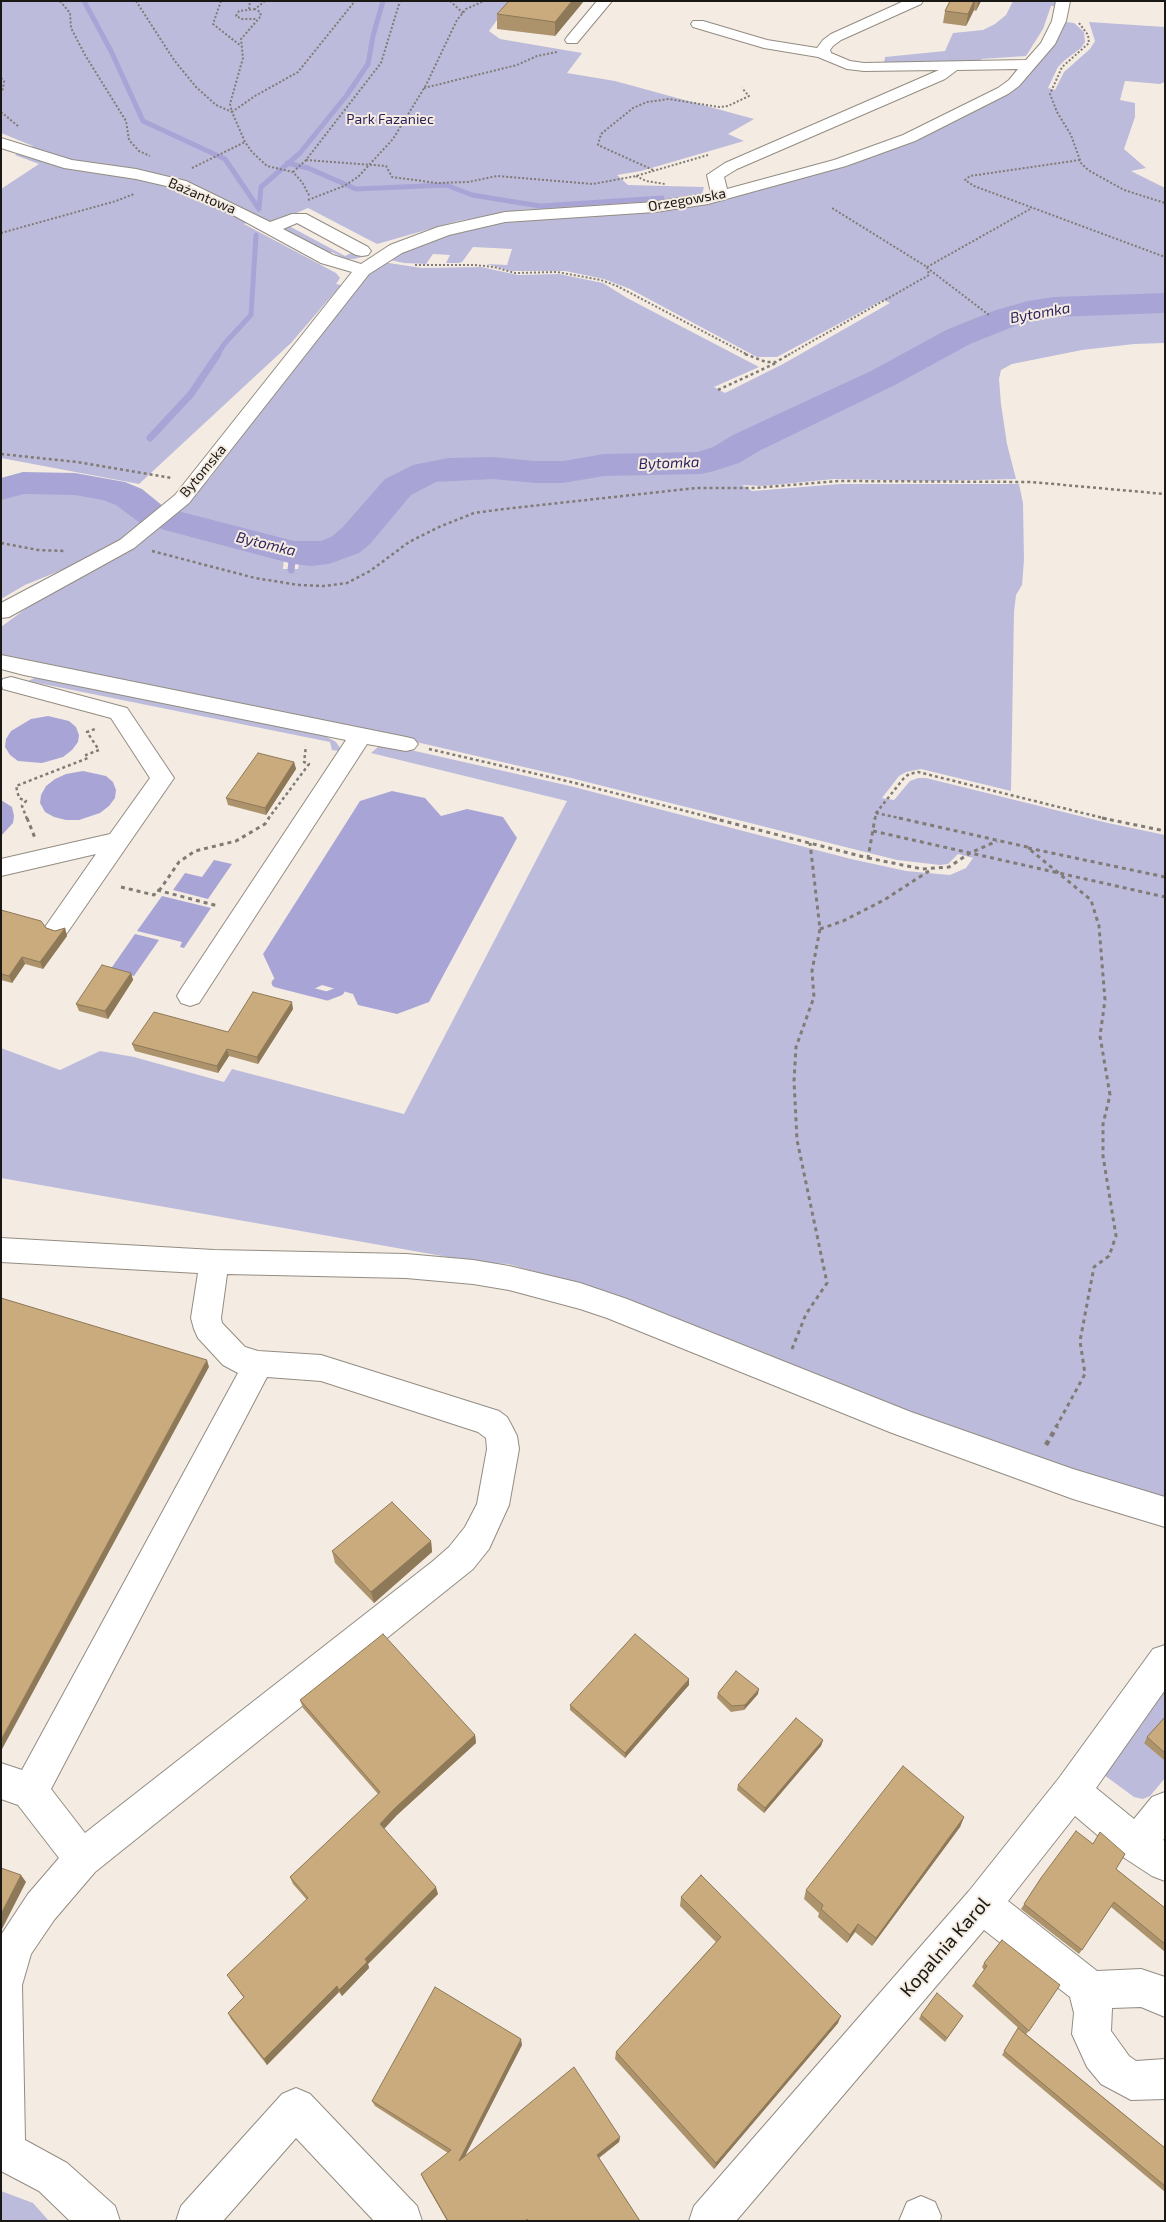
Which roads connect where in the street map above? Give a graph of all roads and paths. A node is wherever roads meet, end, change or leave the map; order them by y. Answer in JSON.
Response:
{"nodes":[{"id":1,"x":60,"y":1,"type":"edge"},
{"id":2,"x":136,"y":1,"type":"edge"},
{"id":3,"x":221,"y":1,"type":"edge"},
{"id":4,"x":250,"y":1,"type":"edge"},
{"id":5,"x":264,"y":1,"type":"edge"},
{"id":6,"x":355,"y":1,"type":"edge"},
{"id":7,"x":400,"y":1,"type":"edge"},
{"id":8,"x":450,"y":1,"type":"edge"},
{"id":9,"x":484,"y":1,"type":"edge"},
{"id":10,"x":605,"y":1,"type":"edge"},
{"id":11,"x":916,"y":1,"type":"edge"},
{"id":12,"x":1063,"y":1,"type":"edge"},
{"id":13,"x":248,"y":9,"type":"junction"},
{"id":14,"x":255,"y":9,"type":"junction"},
{"id":15,"x":463,"y":13,"type":"junction"},
{"id":16,"x":1060,"y":18,"type":"junction"},
{"id":17,"x":256,"y":19,"type":"junction"},
{"id":18,"x":698,"y":24,"type":"dead end"},
{"id":19,"x":568,"y":45,"type":"joint"},
{"id":20,"x":240,"y":46,"type":"junction"},
{"id":21,"x":824,"y":53,"type":"junction"},
{"id":22,"x":952,"y":65,"type":"junction"},
{"id":23,"x":1030,"y":65,"type":"junction"},
{"id":24,"x":1,"y":78,"type":"edge"},
{"id":25,"x":424,"y":88,"type":"junction"},
{"id":26,"x":742,"y":88,"type":"dead end"},
{"id":27,"x":1,"y":90,"type":"edge"},
{"id":28,"x":232,"y":112,"type":"junction"},
{"id":29,"x":245,"y":142,"type":"junction"},
{"id":30,"x":1,"y":143,"type":"edge"},
{"id":31,"x":714,"y":154,"type":"dead end"},
{"id":32,"x":155,"y":158,"type":"dead end"},
{"id":33,"x":1080,"y":160,"type":"junction"},
{"id":34,"x":305,"y":161,"type":"junction"},
{"id":35,"x":369,"y":164,"type":"junction"},
{"id":36,"x":653,"y":171,"type":"junction"},
{"id":37,"x":294,"y":172,"type":"junction"},
{"id":38,"x":636,"y":176,"type":"junction"},
{"id":39,"x":715,"y":176,"type":"junction"},
{"id":40,"x":168,"y":181,"type":"junction"},
{"id":41,"x":720,"y":195,"type":"junction"},
{"id":42,"x":1165,"y":203,"type":"edge"},
{"id":43,"x":832,"y":208,"type":"dead end"},
{"id":44,"x":1032,"y":208,"type":"junction"},
{"id":45,"x":270,"y":228,"type":"junction"},
{"id":46,"x":1,"y":233,"type":"edge"},
{"id":47,"x":362,"y":250,"type":"dead end"},
{"id":48,"x":1165,"y":257,"type":"edge"},
{"id":49,"x":380,"y":259,"type":"junction"},
{"id":50,"x":928,"y":268,"type":"junction"},
{"id":51,"x":363,"y":270,"type":"junction"},
{"id":52,"x":338,"y":299,"type":"joint"},
{"id":53,"x":989,"y":315,"type":"dead end"},
{"id":54,"x":781,"y":360,"type":"junction"},
{"id":55,"x":718,"y":390,"type":"dead end"},
{"id":56,"x":1,"y":454,"type":"edge"},
{"id":57,"x":197,"y":482,"type":"junction"},
{"id":58,"x":1165,"y":494,"type":"edge"},
{"id":59,"x":1,"y":542,"type":"edge"},
{"id":60,"x":127,"y":544,"type":"junction"},
{"id":61,"x":69,"y":550,"type":"dead end"},
{"id":62,"x":1,"y":612,"type":"edge"},
{"id":63,"x":1,"y":662,"type":"edge"},
{"id":64,"x":12,"y":682,"type":"edge"},
{"id":65,"x":88,"y":731,"type":"dead end"},
{"id":66,"x":361,"y":735,"type":"junction"},
{"id":67,"x":406,"y":744,"type":"joint"},
{"id":68,"x":304,"y":750,"type":"dead end"},
{"id":69,"x":876,"y":813,"type":"junction"},
{"id":70,"x":872,"y":831,"type":"junction"},
{"id":71,"x":1165,"y":831,"type":"edge"},
{"id":72,"x":34,"y":836,"type":"dead end"},
{"id":73,"x":119,"y":840,"type":"junction"},
{"id":74,"x":998,"y":841,"type":"junction"},
{"id":75,"x":810,"y":843,"type":"junction"},
{"id":76,"x":1027,"y":848,"type":"junction"},
{"id":77,"x":970,"y":853,"type":"junction"},
{"id":78,"x":868,"y":858,"type":"junction"},
{"id":79,"x":1,"y":868,"type":"edge"},
{"id":80,"x":934,"y":869,"type":"junction"},
{"id":81,"x":1058,"y":873,"type":"junction"},
{"id":82,"x":1165,"y":877,"type":"edge"},
{"id":83,"x":122,"y":887,"type":"dead end"},
{"id":84,"x":159,"y":891,"type":"junction"},
{"id":85,"x":1165,"y":896,"type":"edge"},
{"id":86,"x":223,"y":907,"type":"dead end"},
{"id":87,"x":58,"y":927,"type":"dead end"},
{"id":88,"x":820,"y":929,"type":"junction"},
{"id":89,"x":190,"y":996,"type":"dead end"},
{"id":90,"x":1,"y":1250,"type":"edge"},
{"id":91,"x":214,"y":1262,"type":"junction"},
{"id":92,"x":258,"y":1364,"type":"junction"},
{"id":93,"x":782,"y":1375,"type":"junction"},
{"id":94,"x":1034,"y":1471,"type":"junction"},
{"id":95,"x":1165,"y":1512,"type":"edge"},
{"id":96,"x":1165,"y":1661,"type":"edge"},
{"id":97,"x":16,"y":1786,"type":"edge"},
{"id":98,"x":1072,"y":1791,"type":"junction"},
{"id":99,"x":1165,"y":1810,"type":"edge"},
{"id":100,"x":1136,"y":1844,"type":"junction"},
{"id":101,"x":82,"y":1859,"type":"junction"},
{"id":102,"x":1165,"y":1863,"type":"edge"},
{"id":103,"x":982,"y":1904,"type":"junction"},
{"id":104,"x":1083,"y":1984,"type":"junction"},
{"id":105,"x":1165,"y":1998,"type":"edge"},
{"id":106,"x":1165,"y":2079,"type":"edge"},
{"id":107,"x":3,"y":2150,"type":"edge"},
{"id":108,"x":100,"y":2221,"type":"edge"},
{"id":109,"x":196,"y":2221,"type":"edge"},
{"id":110,"x":402,"y":2221,"type":"edge"},
{"id":111,"x":709,"y":2221,"type":"edge"}],
"edges":[{"from":1,"to":32,"type":"path"},
{"from":2,"to":28,"type":"path"},
{"from":3,"to":20,"type":"path"},
{"from":4,"to":13,"type":"path"},
{"from":5,"to":14,"type":"path"},
{"from":6,"to":28,"type":"path"},
{"from":7,"to":34,"type":"path"},
{"from":8,"to":15,"type":"path"},
{"from":9,"to":15,"type":"path"},
{"from":10,"to":19,"type":"street"},
{"from":11,"to":21,"type":"street"},
{"from":12,"to":16,"type":"street","name":"Orzegowska"},
{"from":13,"to":14,"type":"path"},
{"from":13,"to":17,"type":"path"},
{"from":14,"to":17,"type":"path"},
{"from":15,"to":25,"type":"path"},
{"from":16,"to":23,"type":"street","name":"Orzegowska"},
{"from":16,"to":33,"type":"path"},
{"from":17,"to":20,"type":"path"},
{"from":18,"to":21,"type":"street"},
{"from":19,"to":25,"type":"path"},
{"from":20,"to":28,"type":"path"},
{"from":21,"to":22,"type":"street"},
{"from":22,"to":23,"type":"street"},
{"from":22,"to":39,"type":"street"},
{"from":23,"to":41,"type":"street","name":"Orzegowska"},
{"from":24,"to":27,"type":"path"},
{"from":25,"to":35,"type":"path"},
{"from":26,"to":36,"type":"path"},
{"from":28,"to":29,"type":"path"},
{"from":29,"to":37,"type":"path"},
{"from":29,"to":40,"type":"path"},
{"from":30,"to":40,"type":"street","name":"Bażantowa"},
{"from":31,"to":36,"type":"path"},
{"from":33,"to":42,"type":"path"},
{"from":33,"to":44,"type":"path"},
{"from":34,"to":35,"type":"path"},
{"from":34,"to":37,"type":"path"},
{"from":35,"to":37,"type":"path"},
{"from":35,"to":38,"type":"path"},
{"from":36,"to":38,"type":"path"},
{"from":38,"to":39,"type":"path"},
{"from":39,"to":41,"type":"street"},
{"from":40,"to":45,"type":"street","name":"Bażantowa"},
{"from":40,"to":46,"type":"path"},
{"from":41,"to":49,"type":"street","name":"Orzegowska"},
{"from":43,"to":50,"type":"path"},
{"from":44,"to":48,"type":"path"},
{"from":44,"to":50,"type":"path"},
{"from":45,"to":47,"type":"street"},
{"from":45,"to":51,"type":"street","name":"Bażantowa"},
{"from":49,"to":51,"type":"street","name":"Orzegowska"},
{"from":49,"to":54,"type":"path"},
{"from":50,"to":53,"type":"path"},
{"from":50,"to":54,"type":"path"},
{"from":51,"to":52,"type":"street","name":"Orzegowska"},
{"from":52,"to":57,"type":"street","name":"Bytomska"},
{"from":54,"to":55,"type":"path"},
{"from":56,"to":57,"type":"path"},
{"from":57,"to":60,"type":"street","name":"Bytomska"},
{"from":58,"to":60,"type":"path"},
{"from":59,"to":61,"type":"path"},
{"from":60,"to":62,"type":"street","name":"Bytomska"},
{"from":63,"to":64,"type":"street"},
{"from":64,"to":66,"type":"street"},
{"from":64,"to":73,"type":"street"},
{"from":65,"to":72,"type":"path"},
{"from":66,"to":67,"type":"street"},
{"from":66,"to":89,"type":"street"},
{"from":67,"to":75,"type":"path"},
{"from":68,"to":84,"type":"path"},
{"from":69,"to":70,"type":"path"},
{"from":69,"to":71,"type":"path"},
{"from":69,"to":74,"type":"path"},
{"from":70,"to":77,"type":"path"},
{"from":70,"to":78,"type":"path"},
{"from":73,"to":79,"type":"street"},
{"from":73,"to":87,"type":"street"},
{"from":74,"to":76,"type":"path"},
{"from":74,"to":77,"type":"path"},
{"from":75,"to":78,"type":"path"},
{"from":75,"to":88,"type":"path"},
{"from":76,"to":81,"type":"path"},
{"from":76,"to":82,"type":"path"},
{"from":77,"to":80,"type":"path"},
{"from":77,"to":81,"type":"path"},
{"from":78,"to":80,"type":"path"},
{"from":80,"to":88,"type":"path"},
{"from":81,"to":85,"type":"path"},
{"from":81,"to":94,"type":"path"},
{"from":83,"to":84,"type":"path"},
{"from":84,"to":86,"type":"path"},
{"from":88,"to":93,"type":"path"},
{"from":90,"to":91,"type":"street"},
{"from":91,"to":92,"type":"street"},
{"from":91,"to":93,"type":"street"},
{"from":92,"to":97,"type":"street"},
{"from":92,"to":101,"type":"street"},
{"from":93,"to":94,"type":"street"},
{"from":94,"to":95,"type":"street"},
{"from":96,"to":98,"type":"street","name":"Kopalnia Karol"},
{"from":97,"to":101,"type":"street"},
{"from":98,"to":100,"type":"street"},
{"from":98,"to":103,"type":"street","name":"Kopalnia Karol"},
{"from":99,"to":100,"type":"street"},
{"from":100,"to":102,"type":"street"},
{"from":101,"to":107,"type":"street"},
{"from":103,"to":104,"type":"street"},
{"from":103,"to":111,"type":"street","name":"Kopalnia Karol"},
{"from":104,"to":105,"type":"street"},
{"from":104,"to":106,"type":"street"},
{"from":107,"to":108,"type":"street"},
{"from":109,"to":110,"type":"street"}]}
